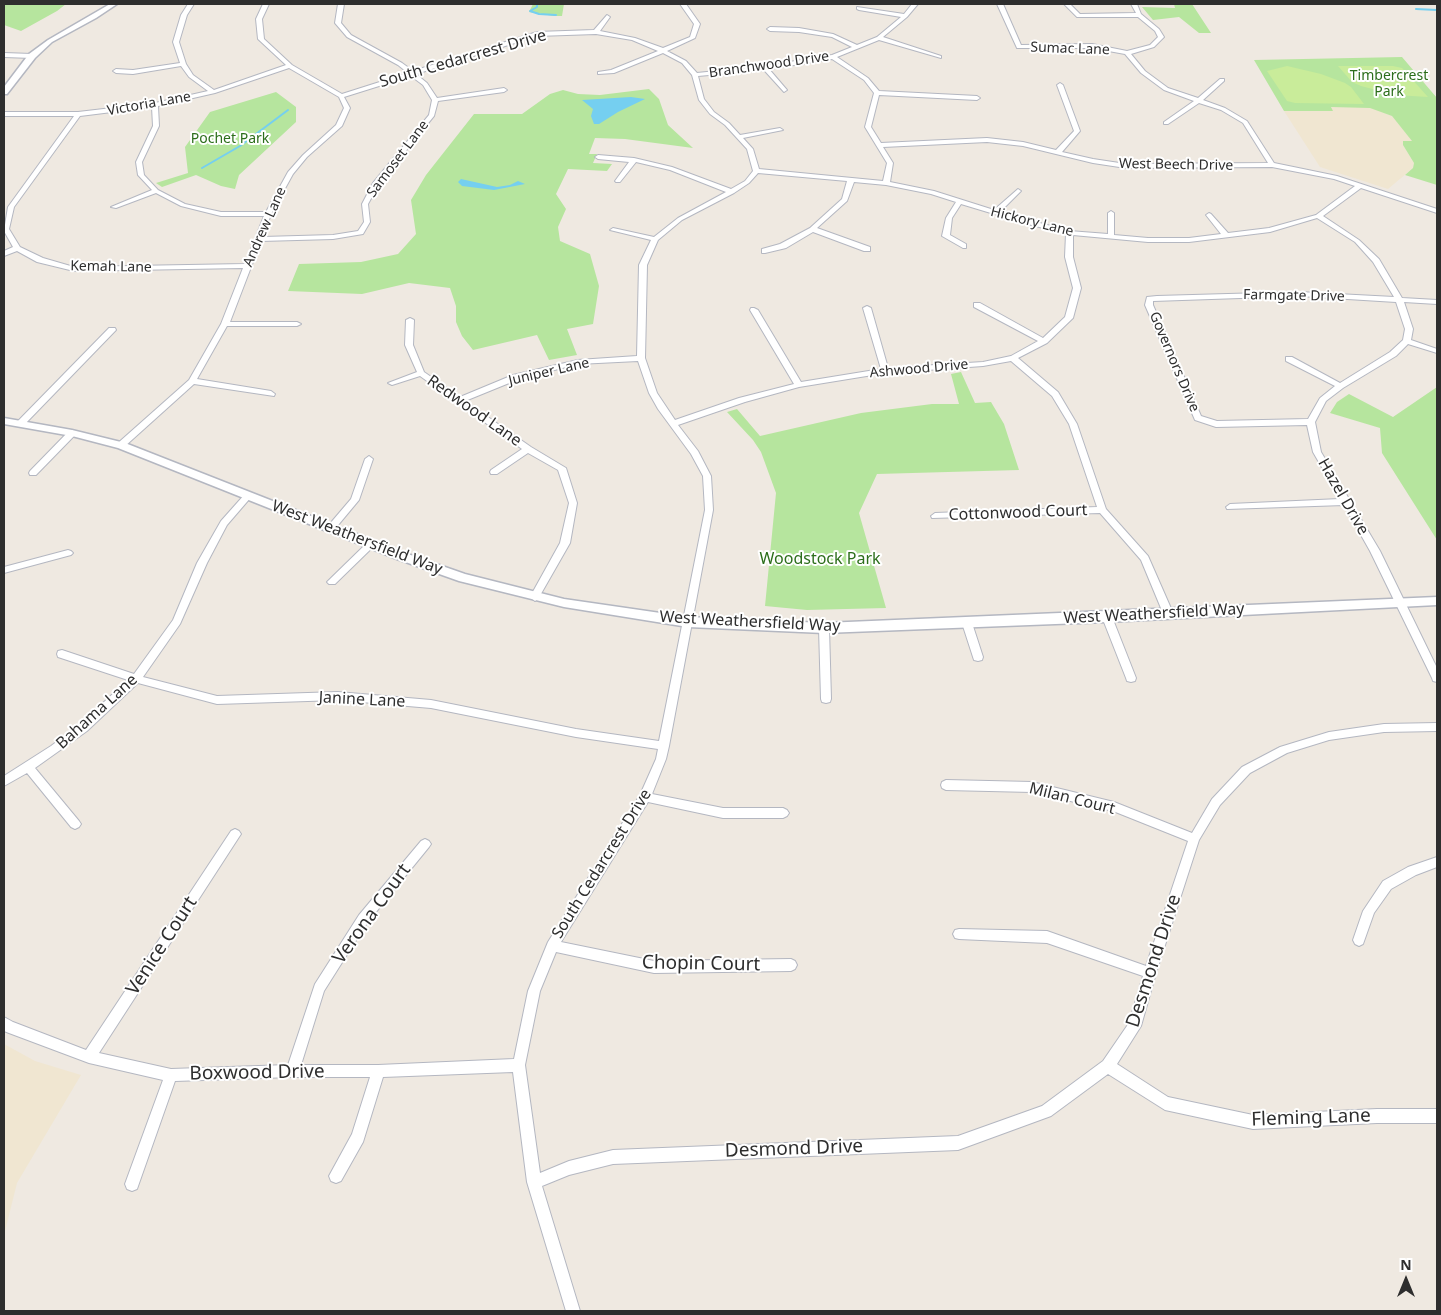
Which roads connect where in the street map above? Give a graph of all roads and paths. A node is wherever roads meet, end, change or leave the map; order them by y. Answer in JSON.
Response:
{"nodes":[{"id":1,"x":114,"y":4,"type":"edge"},
{"id":2,"x":191,"y":4,"type":"edge"},
{"id":3,"x":266,"y":4,"type":"edge"},
{"id":4,"x":342,"y":4,"type":"edge"},
{"id":5,"x":684,"y":4,"type":"edge"},
{"id":6,"x":916,"y":4,"type":"edge"},
{"id":7,"x":1000,"y":4,"type":"edge"},
{"id":8,"x":1067,"y":4,"type":"edge"},
{"id":9,"x":1134,"y":4,"type":"edge"},
{"id":10,"x":859,"y":8,"type":"dead end"},
{"id":11,"x":1138,"y":15,"type":"junction"},
{"id":12,"x":905,"y":16,"type":"junction"},
{"id":13,"x":607,"y":17,"type":"dead end"},
{"id":14,"x":770,"y":29,"type":"dead end"},
{"id":15,"x":596,"y":32,"type":"junction"},
{"id":16,"x":879,"y":38,"type":"junction"},
{"id":17,"x":857,"y":47,"type":"junction"},
{"id":18,"x":664,"y":51,"type":"junction"},
{"id":19,"x":1127,"y":53,"type":"junction"},
{"id":20,"x":4,"y":55,"type":"edge"},
{"id":21,"x":32,"y":56,"type":"junction"},
{"id":22,"x":939,"y":56,"type":"dead end"},
{"id":23,"x":833,"y":57,"type":"junction"},
{"id":24,"x":183,"y":64,"type":"junction"},
{"id":25,"x":290,"y":66,"type":"junction"},
{"id":26,"x":765,"y":68,"type":"junction"},
{"id":27,"x":116,"y":71,"type":"dead end"},
{"id":28,"x":413,"y":73,"type":"junction"},
{"id":29,"x":600,"y":73,"type":"dead end"},
{"id":30,"x":696,"y":75,"type":"junction"},
{"id":31,"x":1222,"y":80,"type":"dead end"},
{"id":32,"x":1060,"y":85,"type":"dead end"},
{"id":33,"x":504,"y":90,"type":"dead end"},
{"id":34,"x":784,"y":90,"type":"dead end"},
{"id":35,"x":4,"y":92,"type":"edge"},
{"id":36,"x":214,"y":92,"type":"junction"},
{"id":37,"x":877,"y":93,"type":"junction"},
{"id":38,"x":340,"y":96,"type":"junction"},
{"id":39,"x":977,"y":98,"type":"dead end"},
{"id":40,"x":435,"y":100,"type":"junction"},
{"id":41,"x":1198,"y":101,"type":"junction"},
{"id":42,"x":155,"y":105,"type":"junction"},
{"id":43,"x":4,"y":114,"type":"edge"},
{"id":44,"x":78,"y":114,"type":"junction"},
{"id":45,"x":1166,"y":123,"type":"dead end"},
{"id":46,"x":780,"y":130,"type":"dead end"},
{"id":47,"x":738,"y":137,"type":"junction"},
{"id":48,"x":881,"y":145,"type":"junction"},
{"id":49,"x":1059,"y":151,"type":"junction"},
{"id":50,"x":598,"y":157,"type":"dead end"},
{"id":51,"x":634,"y":160,"type":"junction"},
{"id":52,"x":1272,"y":165,"type":"junction"},
{"id":53,"x":756,"y":170,"type":"junction"},
{"id":54,"x":851,"y":180,"type":"junction"},
{"id":55,"x":618,"y":181,"type":"dead end"},
{"id":56,"x":886,"y":183,"type":"junction"},
{"id":57,"x":1361,"y":185,"type":"junction"},
{"id":58,"x":156,"y":191,"type":"junction"},
{"id":59,"x":1018,"y":191,"type":"dead end"},
{"id":60,"x":732,"y":192,"type":"junction"},
{"id":61,"x":958,"y":202,"type":"junction"},
{"id":62,"x":114,"y":207,"type":"dead end"},
{"id":63,"x":1437,"y":211,"type":"edge"},
{"id":64,"x":996,"y":212,"type":"junction"},
{"id":65,"x":1111,"y":213,"type":"dead end"},
{"id":66,"x":268,"y":214,"type":"junction"},
{"id":67,"x":1209,"y":215,"type":"dead end"},
{"id":68,"x":1318,"y":216,"type":"junction"},
{"id":69,"x":812,"y":229,"type":"junction"},
{"id":70,"x":613,"y":230,"type":"dead end"},
{"id":71,"x":1069,"y":233,"type":"junction"},
{"id":72,"x":1111,"y":236,"type":"junction"},
{"id":73,"x":1227,"y":236,"type":"junction"},
{"id":74,"x":260,"y":239,"type":"junction"},
{"id":75,"x":655,"y":239,"type":"junction"},
{"id":76,"x":964,"y":246,"type":"dead end"},
{"id":77,"x":17,"y":248,"type":"junction"},
{"id":78,"x":867,"y":249,"type":"dead end"},
{"id":79,"x":765,"y":252,"type":"dead end"},
{"id":80,"x":4,"y":254,"type":"edge"},
{"id":81,"x":247,"y":266,"type":"junction"},
{"id":82,"x":1150,"y":299,"type":"joint"},
{"id":83,"x":1399,"y":299,"type":"junction"},
{"id":84,"x":1437,"y":302,"type":"edge"},
{"id":85,"x":977,"y":305,"type":"dead end"},
{"id":86,"x":867,"y":308,"type":"dead end"},
{"id":87,"x":754,"y":310,"type":"dead end"},
{"id":88,"x":410,"y":320,"type":"dead end"},
{"id":89,"x":225,"y":324,"type":"junction"},
{"id":90,"x":297,"y":324,"type":"dead end"},
{"id":91,"x":112,"y":330,"type":"dead end"},
{"id":92,"x":1044,"y":341,"type":"junction"},
{"id":93,"x":1407,"y":341,"type":"junction"},
{"id":94,"x":1437,"y":351,"type":"edge"},
{"id":95,"x":641,"y":358,"type":"junction"},
{"id":96,"x":1013,"y":358,"type":"junction"},
{"id":97,"x":1289,"y":359,"type":"dead end"},
{"id":98,"x":885,"y":370,"type":"junction"},
{"id":99,"x":420,"y":372,"type":"junction"},
{"id":100,"x":192,"y":381,"type":"junction"},
{"id":101,"x":392,"y":383,"type":"dead end"},
{"id":102,"x":799,"y":385,"type":"junction"},
{"id":103,"x":1340,"y":386,"type":"junction"},
{"id":104,"x":271,"y":394,"type":"dead end"},
{"id":105,"x":460,"y":400,"type":"junction"},
{"id":106,"x":4,"y":421,"type":"edge"},
{"id":107,"x":1311,"y":422,"type":"junction"},
{"id":108,"x":21,"y":423,"type":"junction"},
{"id":109,"x":674,"y":423,"type":"junction"},
{"id":110,"x":72,"y":433,"type":"junction"},
{"id":111,"x":121,"y":445,"type":"junction"},
{"id":112,"x":528,"y":449,"type":"junction"},
{"id":113,"x":369,"y":459,"type":"dead end"},
{"id":114,"x":494,"y":472,"type":"dead end"},
{"id":115,"x":33,"y":473,"type":"dead end"},
{"id":116,"x":248,"y":496,"type":"junction"},
{"id":117,"x":1345,"y":502,"type":"junction"},
{"id":118,"x":1230,"y":507,"type":"dead end"},
{"id":119,"x":1102,"y":510,"type":"junction"},
{"id":120,"x":934,"y":516,"type":"dead end"},
{"id":121,"x":331,"y":528,"type":"junction"},
{"id":122,"x":371,"y":544,"type":"junction"},
{"id":123,"x":68,"y":552,"type":"dead end"},
{"id":124,"x":4,"y":570,"type":"edge"},
{"id":125,"x":332,"y":582,"type":"dead end"},
{"id":126,"x":535,"y":597,"type":"junction"},
{"id":127,"x":1437,"y":601,"type":"edge"},
{"id":128,"x":1401,"y":603,"type":"junction"},
{"id":129,"x":1168,"y":613,"type":"junction"},
{"id":130,"x":1107,"y":618,"type":"junction"},
{"id":131,"x":688,"y":622,"type":"junction"},
{"id":132,"x":968,"y":623,"type":"junction"},
{"id":133,"x":824,"y":628,"type":"junction"},
{"id":134,"x":62,"y":654,"type":"dead end"},
{"id":135,"x":978,"y":658,"type":"dead end"},
{"id":136,"x":1131,"y":678,"type":"dead end"},
{"id":137,"x":1437,"y":678,"type":"edge"},
{"id":138,"x":136,"y":679,"type":"junction"},
{"id":139,"x":826,"y":699,"type":"dead end"},
{"id":140,"x":1437,"y":727,"type":"edge"},
{"id":141,"x":664,"y":746,"type":"junction"},
{"id":142,"x":28,"y":768,"type":"junction"},
{"id":143,"x":4,"y":782,"type":"edge"},
{"id":144,"x":946,"y":785,"type":"dead end"},
{"id":145,"x":645,"y":797,"type":"junction"},
{"id":146,"x":783,"y":813,"type":"dead end"},
{"id":147,"x":75,"y":824,"type":"dead end"},
{"id":148,"x":235,"y":834,"type":"dead end"},
{"id":149,"x":1194,"y":839,"type":"junction"},
{"id":150,"x":425,"y":844,"type":"dead end"},
{"id":151,"x":1437,"y":862,"type":"edge"},
{"id":152,"x":959,"y":934,"type":"dead end"},
{"id":153,"x":1359,"y":940,"type":"dead end"},
{"id":154,"x":552,"y":946,"type":"junction"},
{"id":155,"x":791,"y":965,"type":"dead end"},
{"id":156,"x":1150,"y":973,"type":"junction"},
{"id":157,"x":4,"y":1023,"type":"edge"},
{"id":158,"x":89,"y":1057,"type":"junction"},
{"id":159,"x":519,"y":1065,"type":"junction"},
{"id":160,"x":1108,"y":1066,"type":"junction"},
{"id":161,"x":292,"y":1071,"type":"junction"},
{"id":162,"x":378,"y":1071,"type":"junction"},
{"id":163,"x":171,"y":1075,"type":"junction"},
{"id":164,"x":1437,"y":1116,"type":"edge"},
{"id":165,"x":336,"y":1176,"type":"dead end"},
{"id":166,"x":534,"y":1182,"type":"junction"},
{"id":167,"x":132,"y":1184,"type":"dead end"},
{"id":168,"x":573,"y":1311,"type":"edge"}],
"edges":[{"from":1,"to":21,"type":"street"},
{"from":2,"to":24,"type":"street"},
{"from":3,"to":25,"type":"street"},
{"from":4,"to":28,"type":"street","name":"Samoset Lane"},
{"from":5,"to":18,"type":"street"},
{"from":6,"to":12,"type":"street","name":"Branchwood Drive"},
{"from":7,"to":19,"type":"street","name":"Sumac Lane"},
{"from":8,"to":11,"type":"street"},
{"from":9,"to":11,"type":"street"},
{"from":10,"to":12,"type":"street"},
{"from":11,"to":19,"type":"street"},
{"from":12,"to":16,"type":"street","name":"Branchwood Drive"},
{"from":13,"to":15,"type":"street"},
{"from":14,"to":17,"type":"street"},
{"from":15,"to":18,"type":"street","name":"South Cedarcrest Drive"},
{"from":15,"to":28,"type":"street","name":"South Cedarcrest Drive"},
{"from":16,"to":17,"type":"street","name":"Branchwood Drive"},
{"from":16,"to":22,"type":"street"},
{"from":17,"to":23,"type":"street","name":"Branchwood Drive"},
{"from":18,"to":29,"type":"street"},
{"from":18,"to":30,"type":"street","name":"South Cedarcrest Drive"},
{"from":19,"to":41,"type":"street","name":"Sumac Lane"},
{"from":20,"to":21,"type":"street"},
{"from":21,"to":35,"type":"street"},
{"from":23,"to":26,"type":"street","name":"Branchwood Drive"},
{"from":23,"to":37,"type":"street"},
{"from":24,"to":27,"type":"street"},
{"from":24,"to":36,"type":"street"},
{"from":25,"to":36,"type":"street","name":"Victoria Lane"},
{"from":25,"to":38,"type":"street"},
{"from":26,"to":30,"type":"street","name":"Branchwood Drive"},
{"from":26,"to":34,"type":"street"},
{"from":28,"to":38,"type":"street","name":"South Cedarcrest Drive"},
{"from":28,"to":40,"type":"street","name":"Samoset Lane"},
{"from":30,"to":47,"type":"street"},
{"from":31,"to":41,"type":"street"},
{"from":32,"to":49,"type":"street"},
{"from":33,"to":40,"type":"street"},
{"from":36,"to":42,"type":"street","name":"Victoria Lane"},
{"from":37,"to":39,"type":"street"},
{"from":37,"to":48,"type":"street"},
{"from":38,"to":66,"type":"street","name":"Andrew Lane"},
{"from":40,"to":74,"type":"street","name":"Samoset Lane"},
{"from":41,"to":45,"type":"street"},
{"from":41,"to":52,"type":"street","name":"Sumac Lane"},
{"from":42,"to":44,"type":"street","name":"Victoria Lane"},
{"from":42,"to":58,"type":"street"},
{"from":43,"to":44,"type":"street","name":"Victoria Lane"},
{"from":44,"to":77,"type":"street"},
{"from":46,"to":47,"type":"street"},
{"from":47,"to":53,"type":"street"},
{"from":48,"to":49,"type":"street","name":"West Beech Drive"},
{"from":48,"to":56,"type":"street"},
{"from":49,"to":52,"type":"street","name":"West Beech Drive"},
{"from":50,"to":51,"type":"street"},
{"from":51,"to":55,"type":"street"},
{"from":51,"to":60,"type":"street"},
{"from":52,"to":57,"type":"street","name":"West Beech Drive"},
{"from":53,"to":54,"type":"street","name":"Hickory Lane"},
{"from":53,"to":60,"type":"street","name":"South Cedarcrest Drive"},
{"from":54,"to":56,"type":"street","name":"Hickory Lane"},
{"from":54,"to":69,"type":"street"},
{"from":56,"to":61,"type":"street","name":"Hickory Lane"},
{"from":57,"to":63,"type":"street","name":"West Beech Drive"},
{"from":57,"to":68,"type":"street","name":"Hickory Lane"},
{"from":58,"to":62,"type":"street"},
{"from":58,"to":66,"type":"street"},
{"from":59,"to":64,"type":"street"},
{"from":60,"to":75,"type":"street","name":"South Cedarcrest Drive"},
{"from":61,"to":64,"type":"street","name":"Hickory Lane"},
{"from":61,"to":76,"type":"street"},
{"from":64,"to":71,"type":"street","name":"Hickory Lane"},
{"from":65,"to":72,"type":"street"},
{"from":66,"to":74,"type":"street","name":"Andrew Lane"},
{"from":67,"to":73,"type":"street"},
{"from":68,"to":73,"type":"street","name":"Hickory Lane"},
{"from":68,"to":83,"type":"street"},
{"from":69,"to":78,"type":"street"},
{"from":69,"to":79,"type":"street"},
{"from":70,"to":75,"type":"street"},
{"from":71,"to":72,"type":"street","name":"Hickory Lane"},
{"from":71,"to":92,"type":"street","name":"Ashwood Drive"},
{"from":72,"to":73,"type":"street","name":"Hickory Lane"},
{"from":74,"to":81,"type":"street","name":"Andrew Lane"},
{"from":75,"to":95,"type":"street","name":"South Cedarcrest Drive"},
{"from":77,"to":80,"type":"street"},
{"from":77,"to":81,"type":"street","name":"Kemah Lane"},
{"from":81,"to":89,"type":"street","name":"Andrew Lane"},
{"from":82,"to":83,"type":"street","name":"Farmgate Drive"},
{"from":82,"to":107,"type":"street","name":"Governors Drive"},
{"from":83,"to":84,"type":"street","name":"Farmgate Drive"},
{"from":83,"to":93,"type":"street"},
{"from":85,"to":92,"type":"street"},
{"from":86,"to":98,"type":"street"},
{"from":87,"to":102,"type":"street"},
{"from":88,"to":99,"type":"street","name":"Redwood Lane"},
{"from":89,"to":90,"type":"street"},
{"from":89,"to":100,"type":"street","name":"Andrew Lane"},
{"from":91,"to":108,"type":"street"},
{"from":92,"to":96,"type":"street","name":"Ashwood Drive"},
{"from":93,"to":94,"type":"street"},
{"from":93,"to":103,"type":"street"},
{"from":95,"to":105,"type":"street","name":"Juniper Lane"},
{"from":95,"to":109,"type":"street","name":"South Cedarcrest Drive"},
{"from":96,"to":98,"type":"street","name":"Ashwood Drive"},
{"from":96,"to":119,"type":"street"},
{"from":97,"to":103,"type":"street"},
{"from":98,"to":102,"type":"street","name":"Ashwood Drive"},
{"from":99,"to":101,"type":"street","name":"Redwood Lane"},
{"from":99,"to":105,"type":"street","name":"Redwood Lane"},
{"from":100,"to":104,"type":"street"},
{"from":100,"to":111,"type":"street","name":"Andrew Lane"},
{"from":102,"to":109,"type":"street","name":"Ashwood Drive"},
{"from":103,"to":107,"type":"street"},
{"from":105,"to":112,"type":"street","name":"Redwood Lane"},
{"from":106,"to":108,"type":"street","name":"West Weathersfield Way"},
{"from":107,"to":117,"type":"street","name":"Hazel Drive"},
{"from":108,"to":110,"type":"street","name":"West Weathersfield Way"},
{"from":109,"to":131,"type":"street","name":"South Cedarcrest Drive"},
{"from":110,"to":111,"type":"street","name":"West Weathersfield Way"},
{"from":110,"to":115,"type":"street"},
{"from":111,"to":116,"type":"street","name":"West Weathersfield Way"},
{"from":112,"to":114,"type":"street","name":"Redwood Lane"},
{"from":112,"to":126,"type":"street","name":"Redwood Lane"},
{"from":113,"to":121,"type":"street"},
{"from":116,"to":121,"type":"street","name":"West Weathersfield Way"},
{"from":116,"to":138,"type":"street","name":"Bahama Lane"},
{"from":117,"to":118,"type":"street"},
{"from":117,"to":128,"type":"street","name":"Hazel Drive"},
{"from":119,"to":120,"type":"street","name":"Cottonwood Court"},
{"from":119,"to":129,"type":"street"},
{"from":121,"to":122,"type":"street","name":"West Weathersfield Way"},
{"from":122,"to":125,"type":"street"},
{"from":122,"to":126,"type":"street","name":"West Weathersfield Way"},
{"from":123,"to":124,"type":"street"},
{"from":126,"to":131,"type":"street","name":"West Weathersfield Way"},
{"from":127,"to":128,"type":"street","name":"West Weathersfield Way"},
{"from":128,"to":129,"type":"street","name":"West Weathersfield Way"},
{"from":128,"to":137,"type":"street","name":"Hazel Drive"},
{"from":129,"to":130,"type":"street","name":"West Weathersfield Way"},
{"from":130,"to":132,"type":"street","name":"West Weathersfield Way"},
{"from":130,"to":136,"type":"street"},
{"from":131,"to":133,"type":"street","name":"West Weathersfield Way"},
{"from":131,"to":141,"type":"street","name":"South Cedarcrest Drive"},
{"from":132,"to":133,"type":"street","name":"West Weathersfield Way"},
{"from":132,"to":135,"type":"street"},
{"from":133,"to":139,"type":"street"},
{"from":134,"to":138,"type":"street","name":"Janine Lane"},
{"from":138,"to":141,"type":"street","name":"Janine Lane"},
{"from":138,"to":142,"type":"street","name":"Bahama Lane"},
{"from":140,"to":149,"type":"street","name":"Desmond Drive"},
{"from":141,"to":145,"type":"street","name":"South Cedarcrest Drive"},
{"from":142,"to":143,"type":"street","name":"Bahama Lane"},
{"from":142,"to":147,"type":"street"},
{"from":144,"to":149,"type":"street","name":"Milan Court"},
{"from":145,"to":146,"type":"street"},
{"from":145,"to":154,"type":"street","name":"South Cedarcrest Drive"},
{"from":148,"to":158,"type":"street","name":"Venice Court"},
{"from":149,"to":156,"type":"street","name":"Desmond Drive"},
{"from":150,"to":161,"type":"street","name":"Verona Court"},
{"from":151,"to":153,"type":"street"},
{"from":152,"to":156,"type":"street"},
{"from":154,"to":155,"type":"street","name":"Chopin Court"},
{"from":154,"to":159,"type":"street","name":"South Cedarcrest Drive"},
{"from":156,"to":160,"type":"street","name":"Desmond Drive"},
{"from":157,"to":158,"type":"street","name":"Boxwood Drive"},
{"from":158,"to":163,"type":"street","name":"Boxwood Drive"},
{"from":159,"to":162,"type":"street","name":"Boxwood Drive"},
{"from":159,"to":166,"type":"street","name":"South Cedarcrest Drive"},
{"from":160,"to":164,"type":"street","name":"Fleming Lane"},
{"from":160,"to":166,"type":"street","name":"Desmond Drive"},
{"from":161,"to":162,"type":"street","name":"Boxwood Drive"},
{"from":161,"to":163,"type":"street","name":"Boxwood Drive"},
{"from":162,"to":165,"type":"street"},
{"from":163,"to":167,"type":"street"},
{"from":166,"to":168,"type":"street","name":"South Cedarcrest Drive"}]}
